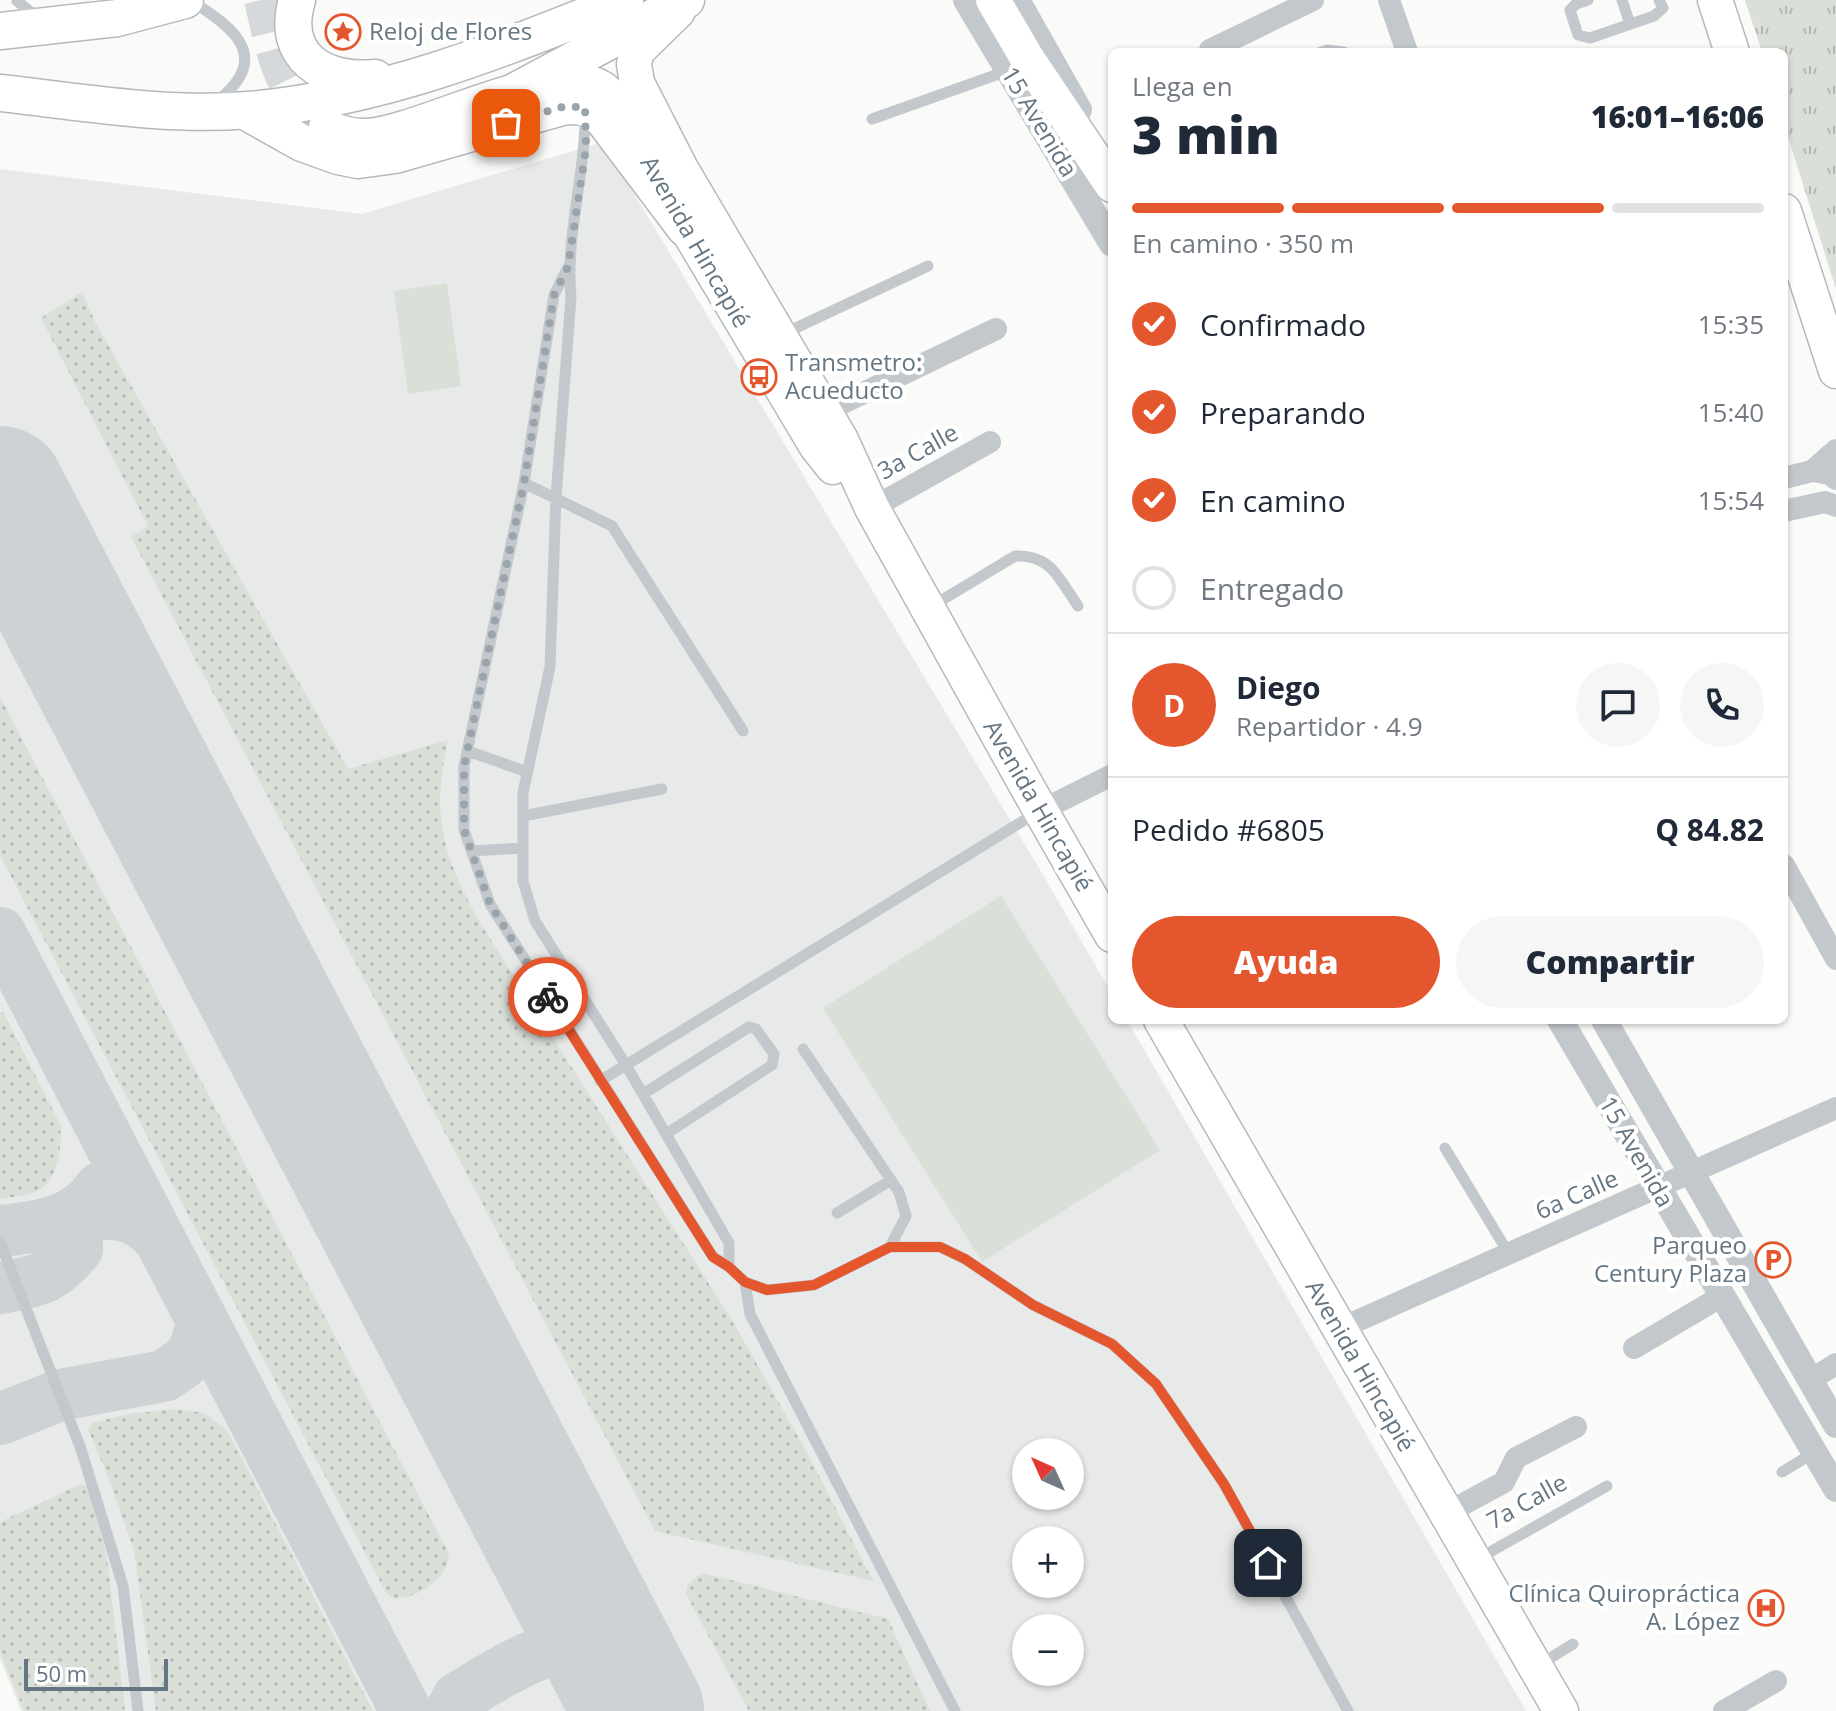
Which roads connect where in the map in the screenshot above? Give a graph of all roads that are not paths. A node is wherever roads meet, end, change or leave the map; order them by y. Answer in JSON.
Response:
{"nodes":[{"id":1,"x":187,"y":0,"type":"edge"},
{"id":2,"x":297,"y":0,"type":"edge"},
{"id":3,"x":625,"y":0,"type":"edge"},
{"id":4,"x":688,"y":0,"type":"edge"},
{"id":5,"x":966,"y":0,"type":"edge"},
{"id":6,"x":993,"y":0,"type":"edge"},
{"id":7,"x":1017,"y":0,"type":"edge"},
{"id":8,"x":1313,"y":0,"type":"edge"},
{"id":9,"x":1389,"y":0,"type":"edge"},
{"id":10,"x":1588,"y":0,"type":"edge"},
{"id":11,"x":1622,"y":0,"type":"edge"},
{"id":12,"x":1659,"y":0,"type":"edge"},
{"id":13,"x":1715,"y":0,"type":"edge"},
{"id":14,"x":116,"y":12,"type":"edge"},
{"id":15,"x":21,"y":18,"type":"edge"},
{"id":16,"x":1630,"y":24,"type":"junction"},
{"id":17,"x":1214,"y":48,"type":"edge"},
{"id":18,"x":1406,"y":48,"type":"edge"},
{"id":19,"x":1731,"y":48,"type":"edge"},
{"id":20,"x":444,"y":69,"type":"junction"},
{"id":21,"x":1008,"y":70,"type":"junction"},
{"id":22,"x":0,"y":93,"type":"edge"},
{"id":23,"x":512,"y":93,"type":"junction"},
{"id":24,"x":585,"y":107,"type":"junction"},
{"id":25,"x":203,"y":111,"type":"junction"},
{"id":26,"x":245,"y":111,"type":"junction"},
{"id":27,"x":872,"y":119,"type":"dead end"},
{"id":28,"x":326,"y":127,"type":"tunnel mouth"},
{"id":29,"x":1108,"y":167,"type":"edge"},
{"id":30,"x":1108,"y":179,"type":"edge"},
{"id":31,"x":1788,"y":223,"type":"edge"},
{"id":32,"x":685,"y":228,"type":"junction"},
{"id":33,"x":1108,"y":237,"type":"edge"},
{"id":34,"x":928,"y":266,"type":"dead end"},
{"id":35,"x":568,"y":267,"type":"junction"},
{"id":36,"x":996,"y":329,"type":"dead end"},
{"id":37,"x":779,"y":336,"type":"junction"},
{"id":38,"x":1836,"y":371,"type":"edge"},
{"id":39,"x":824,"y":412,"type":"junction"},
{"id":40,"x":990,"y":442,"type":"dead end"},
{"id":41,"x":1836,"y":450,"type":"edge"},
{"id":42,"x":1812,"y":471,"type":"junction"},
{"id":43,"x":1788,"y":477,"type":"edge"},
{"id":44,"x":1836,"y":479,"type":"edge"},
{"id":45,"x":524,"y":483,"type":"junction"},
{"id":46,"x":556,"y":497,"type":"junction"},
{"id":47,"x":1832,"y":501,"type":"edge"},
{"id":48,"x":872,"y":508,"type":"junction"},
{"id":49,"x":1788,"y":510,"type":"edge"},
{"id":50,"x":1078,"y":606,"type":"dead end"},
{"id":51,"x":928,"y":609,"type":"junction"},
{"id":52,"x":743,"y":731,"type":"dead end"},
{"id":53,"x":468,"y":751,"type":"junction"},
{"id":54,"x":527,"y":772,"type":"junction"},
{"id":55,"x":1108,"y":777,"type":"edge"},
{"id":56,"x":662,"y":789,"type":"dead end"},
{"id":57,"x":1040,"y":811,"type":"junction"},
{"id":58,"x":523,"y":816,"type":"junction"},
{"id":59,"x":523,"y":848,"type":"junction"},
{"id":60,"x":471,"y":851,"type":"junction"},
{"id":61,"x":1788,"y":872,"type":"edge"},
{"id":62,"x":1108,"y":928,"type":"edge"},
{"id":63,"x":1836,"y":959,"type":"edge"},
{"id":64,"x":1163,"y":1024,"type":"edge"},
{"id":65,"x":1562,"y":1024,"type":"edge"},
{"id":66,"x":1606,"y":1024,"type":"edge"},
{"id":67,"x":803,"y":1049,"type":"dead end"},
{"id":68,"x":626,"y":1065,"type":"junction"},
{"id":69,"x":600,"y":1081,"type":"junction"},
{"id":70,"x":643,"y":1094,"type":"junction"},
{"id":71,"x":1836,"y":1108,"type":"edge"},
{"id":72,"x":666,"y":1134,"type":"junction"},
{"id":73,"x":1445,"y":1148,"type":"dead end"},
{"id":74,"x":1691,"y":1172,"type":"junction"},
{"id":75,"x":891,"y":1180,"type":"junction"},
{"id":76,"x":1657,"y":1188,"type":"junction"},
{"id":77,"x":837,"y":1213,"type":"dead end"},
{"id":78,"x":0,"y":1242,"type":"edge"},
{"id":79,"x":890,"y":1247,"type":"junction"},
{"id":80,"x":1509,"y":1254,"type":"junction"},
{"id":81,"x":729,"y":1267,"type":"junction"},
{"id":82,"x":745,"y":1282,"type":"junction"},
{"id":83,"x":1722,"y":1296,"type":"junction"},
{"id":84,"x":1339,"y":1329,"type":"junction"},
{"id":85,"x":1634,"y":1348,"type":"dead end"},
{"id":86,"x":1836,"y":1364,"type":"edge"},
{"id":87,"x":1810,"y":1380,"type":"junction"},
{"id":88,"x":1836,"y":1425,"type":"edge"},
{"id":89,"x":1576,"y":1427,"type":"dead end"},
{"id":90,"x":1815,"y":1452,"type":"junction"},
{"id":91,"x":1782,"y":1472,"type":"dead end"},
{"id":92,"x":1607,"y":1486,"type":"dead end"},
{"id":93,"x":1836,"y":1489,"type":"edge"},
{"id":94,"x":1445,"y":1514,"type":"junction"},
{"id":95,"x":1472,"y":1562,"type":"junction"},
{"id":96,"x":1573,"y":1644,"type":"dead end"},
{"id":97,"x":1535,"y":1667,"type":"junction"},
{"id":98,"x":1776,"y":1681,"type":"dead end"},
{"id":99,"x":138,"y":1711,"type":"edge"},
{"id":100,"x":955,"y":1711,"type":"edge"},
{"id":101,"x":1348,"y":1711,"type":"edge"},
{"id":102,"x":1561,"y":1711,"type":"edge"},
{"id":103,"x":1724,"y":1711,"type":"edge"}],
"edges":[{"from":1,"to":14,"type":"highway"},
{"from":1,"to":25,"type":"lane"},
{"from":2,"to":20,"type":"highway"},
{"from":3,"to":20,"type":"highway"},
{"from":4,"to":23,"type":"highway"},
{"from":4,"to":37,"type":"main road","name":"Avenida Hincapié"},
{"from":5,"to":21,"type":"street","name":"15 Avenida"},
{"from":6,"to":30,"type":"main road"},
{"from":7,"to":29,"type":"street","name":"15 Avenida"},
{"from":8,"to":17,"type":"street"},
{"from":9,"to":18,"type":"street"},
{"from":10,"to":16,"type":"lane"},
{"from":11,"to":16,"type":"lane"},
{"from":12,"to":16,"type":"lane"},
{"from":13,"to":19,"type":"main road"},
{"from":14,"to":15,"type":"highway"},
{"from":20,"to":26,"type":"highway"},
{"from":21,"to":27,"type":"lane"},
{"from":21,"to":33,"type":"street","name":"15 Avenida"},
{"from":22,"to":25,"type":"highway"},
{"from":23,"to":28,"type":"main road","name":"Avenida Hincapié"},
{"from":23,"to":32,"type":"main road","name":"Avenida Hincapié"},
{"from":24,"to":26,"type":"highway"},
{"from":24,"to":32,"type":"highway"},
{"from":24,"to":35,"type":"lane"},
{"from":25,"to":26,"type":"highway"},
{"from":31,"to":38,"type":"main road"},
{"from":32,"to":48,"type":"main road","name":"Avenida Hincapié"},
{"from":34,"to":37,"type":"lane"},
{"from":35,"to":45,"type":"lane"},
{"from":35,"to":46,"type":"lane"},
{"from":36,"to":39,"type":"street"},
{"from":37,"to":39,"type":"main road","name":"Avenida Hincapié"},
{"from":39,"to":48,"type":"main road","name":"Avenida Hincapié"},
{"from":40,"to":48,"type":"street","name":"3a Calle"},
{"from":41,"to":42,"type":"street"},
{"from":42,"to":43,"type":"street"},
{"from":42,"to":44,"type":"street"},
{"from":45,"to":46,"type":"lane"},
{"from":45,"to":53,"type":"lane"},
{"from":46,"to":52,"type":"lane"},
{"from":46,"to":54,"type":"lane"},
{"from":47,"to":49,"type":"street"},
{"from":48,"to":51,"type":"main road","name":"Avenida Hincapié"},
{"from":50,"to":51,"type":"lane"},
{"from":51,"to":57,"type":"main road","name":"Avenida Hincapié"},
{"from":53,"to":54,"type":"lane"},
{"from":53,"to":60,"type":"lane"},
{"from":54,"to":58,"type":"lane"},
{"from":55,"to":57,"type":"street"},
{"from":56,"to":58,"type":"lane"},
{"from":57,"to":62,"type":"main road","name":"Avenida Hincapié"},
{"from":57,"to":68,"type":"lane"},
{"from":58,"to":59,"type":"lane"},
{"from":59,"to":60,"type":"lane"},
{"from":59,"to":68,"type":"lane"},
{"from":60,"to":69,"type":"lane"},
{"from":61,"to":63,"type":"street"},
{"from":64,"to":84,"type":"main road","name":"Avenida Hincapié"},
{"from":65,"to":76,"type":"street","name":"15 Avenida"},
{"from":66,"to":74,"type":"street","name":"15 Avenida"},
{"from":67,"to":75,"type":"lane"},
{"from":68,"to":69,"type":"lane"},
{"from":68,"to":70,"type":"lane"},
{"from":69,"to":81,"type":"lane"},
{"from":70,"to":72,"type":"lane"},
{"from":70,"to":72,"type":"lane"},
{"from":71,"to":74,"type":"street","name":"6a Calle"},
{"from":72,"to":81,"type":"lane"},
{"from":73,"to":80,"type":"lane"},
{"from":74,"to":76,"type":"street","name":"6a Calle"},
{"from":74,"to":87,"type":"street","name":"15 Avenida"},
{"from":75,"to":77,"type":"lane"},
{"from":75,"to":79,"type":"lane"},
{"from":76,"to":80,"type":"street","name":"6a Calle"},
{"from":76,"to":83,"type":"street","name":"15 Avenida"},
{"from":78,"to":99,"type":"lane"},
{"from":79,"to":82,"type":"lane"},
{"from":79,"to":101,"type":"lane"},
{"from":80,"to":84,"type":"street","name":"6a Calle"},
{"from":81,"to":82,"type":"lane"},
{"from":82,"to":100,"type":"lane"},
{"from":83,"to":85,"type":"street"},
{"from":83,"to":90,"type":"street","name":"15 Avenida"},
{"from":84,"to":94,"type":"main road","name":"Avenida Hincapié"},
{"from":86,"to":87,"type":"street"},
{"from":87,"to":88,"type":"street","name":"15 Avenida"},
{"from":89,"to":94,"type":"street"},
{"from":90,"to":91,"type":"lane"},
{"from":90,"to":93,"type":"street","name":"15 Avenida"},
{"from":92,"to":95,"type":"lane","name":"7a Calle"},
{"from":94,"to":95,"type":"main road","name":"Avenida Hincapié"},
{"from":95,"to":97,"type":"main road","name":"Avenida Hincapié"},
{"from":96,"to":97,"type":"lane"},
{"from":97,"to":102,"type":"main road","name":"Avenida Hincapié"},
{"from":98,"to":103,"type":"street"}]}
